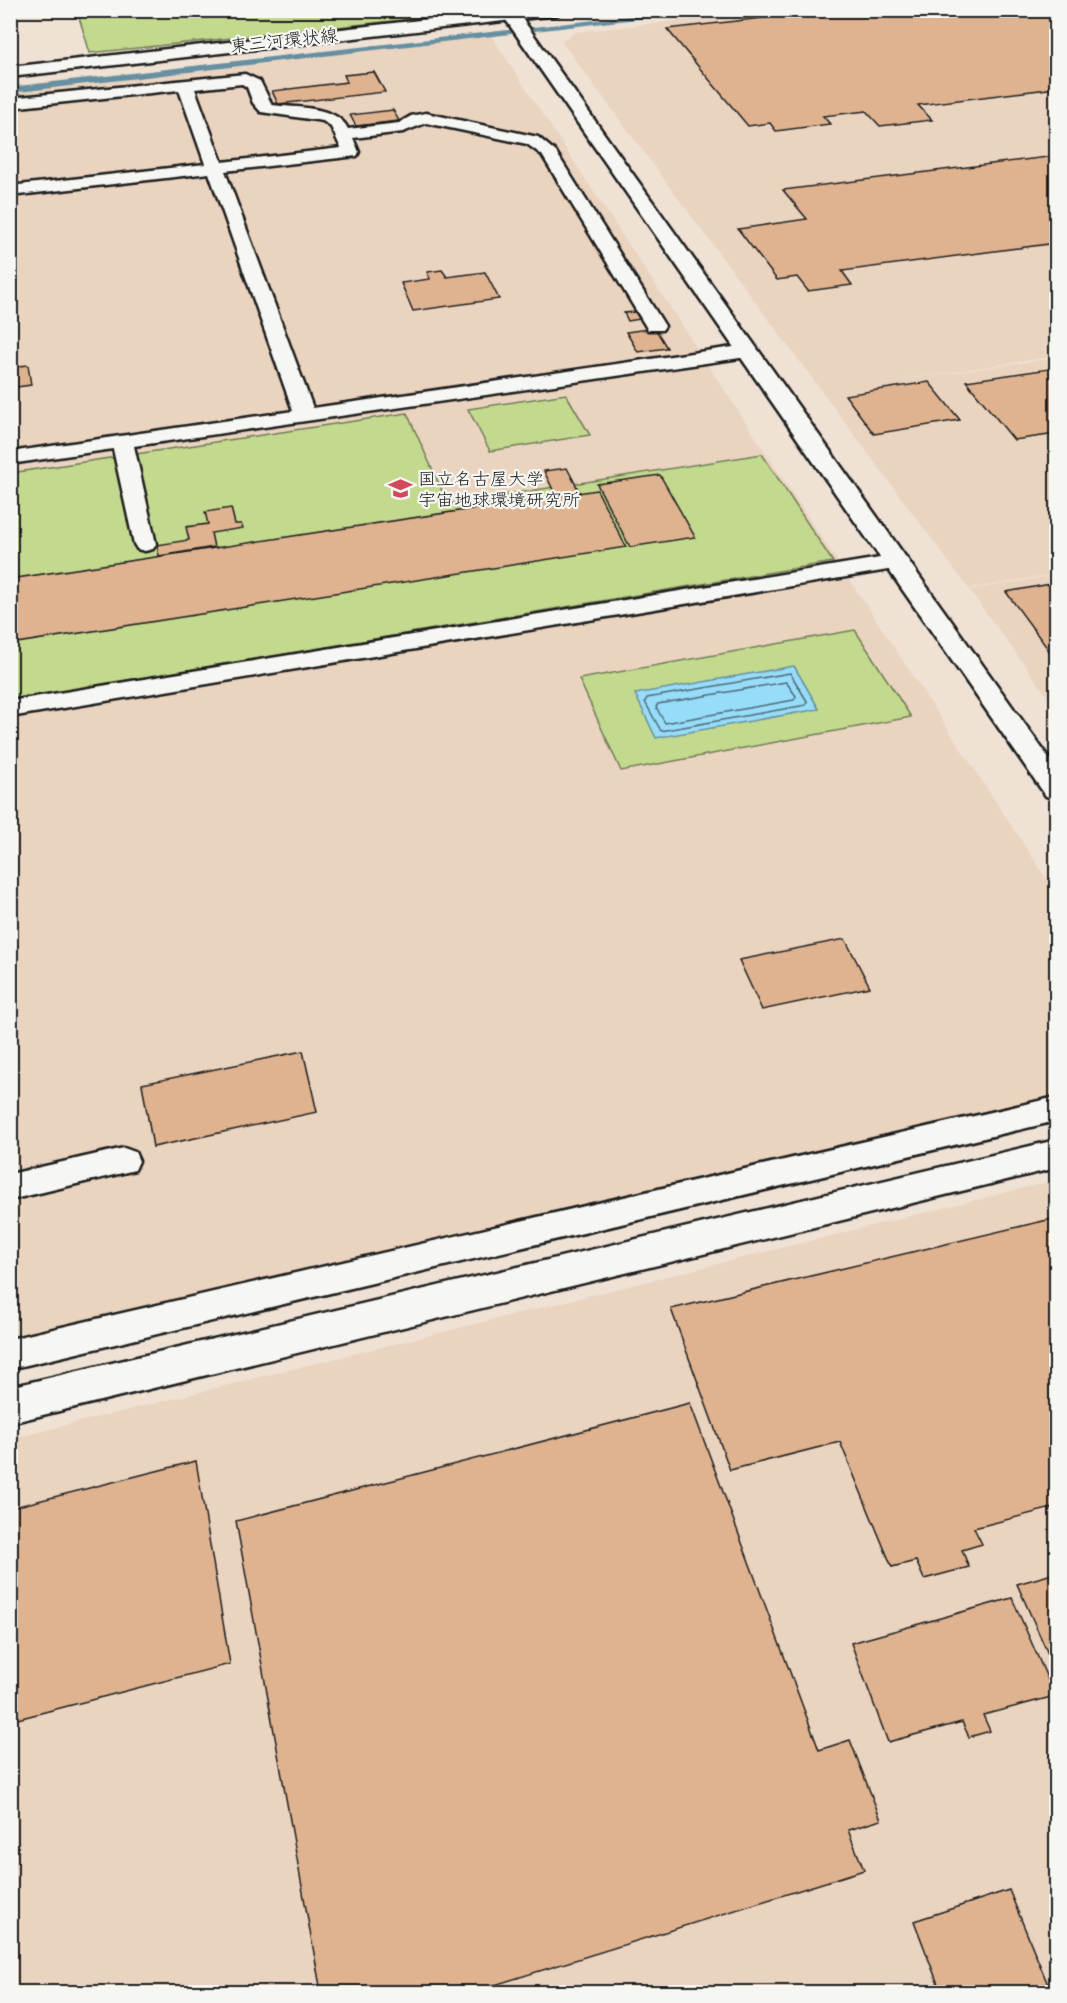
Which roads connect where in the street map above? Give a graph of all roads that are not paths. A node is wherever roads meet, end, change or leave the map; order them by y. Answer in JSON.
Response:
{"nodes":[{"id":1,"x":557,"y":10,"type":"edge"},
{"id":2,"x":509,"y":13,"type":"edge"},
{"id":3,"x":10,"y":72,"type":"edge"},
{"id":4,"x":185,"y":84,"type":"junction"},
{"id":5,"x":10,"y":103,"type":"edge"},
{"id":6,"x":343,"y":134,"type":"junction"},
{"id":7,"x":216,"y":168,"type":"junction"},
{"id":8,"x":10,"y":191,"type":"edge"},
{"id":9,"x":655,"y":326,"type":"dead end"},
{"id":10,"x":747,"y":351,"type":"junction"},
{"id":11,"x":305,"y":415,"type":"junction"},
{"id":12,"x":122,"y":441,"type":"junction"},
{"id":13,"x":10,"y":458,"type":"edge"},
{"id":14,"x":145,"y":544,"type":"dead end"},
{"id":15,"x":898,"y":562,"type":"junction"},
{"id":16,"x":10,"y":709,"type":"edge"},
{"id":17,"x":1044,"y":749,"type":"edge"},
{"id":18,"x":1056,"y":789,"type":"edge"},
{"id":19,"x":1056,"y":1109,"type":"edge"},
{"id":20,"x":1056,"y":1154,"type":"edge"},
{"id":21,"x":124,"y":1161,"type":"dead end"},
{"id":22,"x":10,"y":1187,"type":"edge"},
{"id":23,"x":10,"y":1354,"type":"edge"},
{"id":24,"x":10,"y":1405,"type":"edge"}],
"edges":[{"from":1,"to":2,"type":"street","name":"東三河環状線"},
{"from":2,"to":3,"type":"street","name":"東三河環状線"},
{"from":2,"to":10,"type":"street"},
{"from":4,"to":5,"type":"lane"},
{"from":4,"to":6,"type":"lane"},
{"from":4,"to":7,"type":"lane"},
{"from":6,"to":7,"type":"lane"},
{"from":6,"to":9,"type":"lane"},
{"from":7,"to":8,"type":"lane"},
{"from":7,"to":11,"type":"lane"},
{"from":10,"to":11,"type":"lane"},
{"from":10,"to":15,"type":"street"},
{"from":11,"to":12,"type":"lane"},
{"from":12,"to":13,"type":"lane"},
{"from":12,"to":14,"type":"lane"},
{"from":15,"to":16,"type":"lane"},
{"from":15,"to":17,"type":"street"},
{"from":17,"to":18,"type":"street"},
{"from":19,"to":23,"type":"lane"},
{"from":20,"to":24,"type":"street"},
{"from":21,"to":22,"type":"lane"}]}
